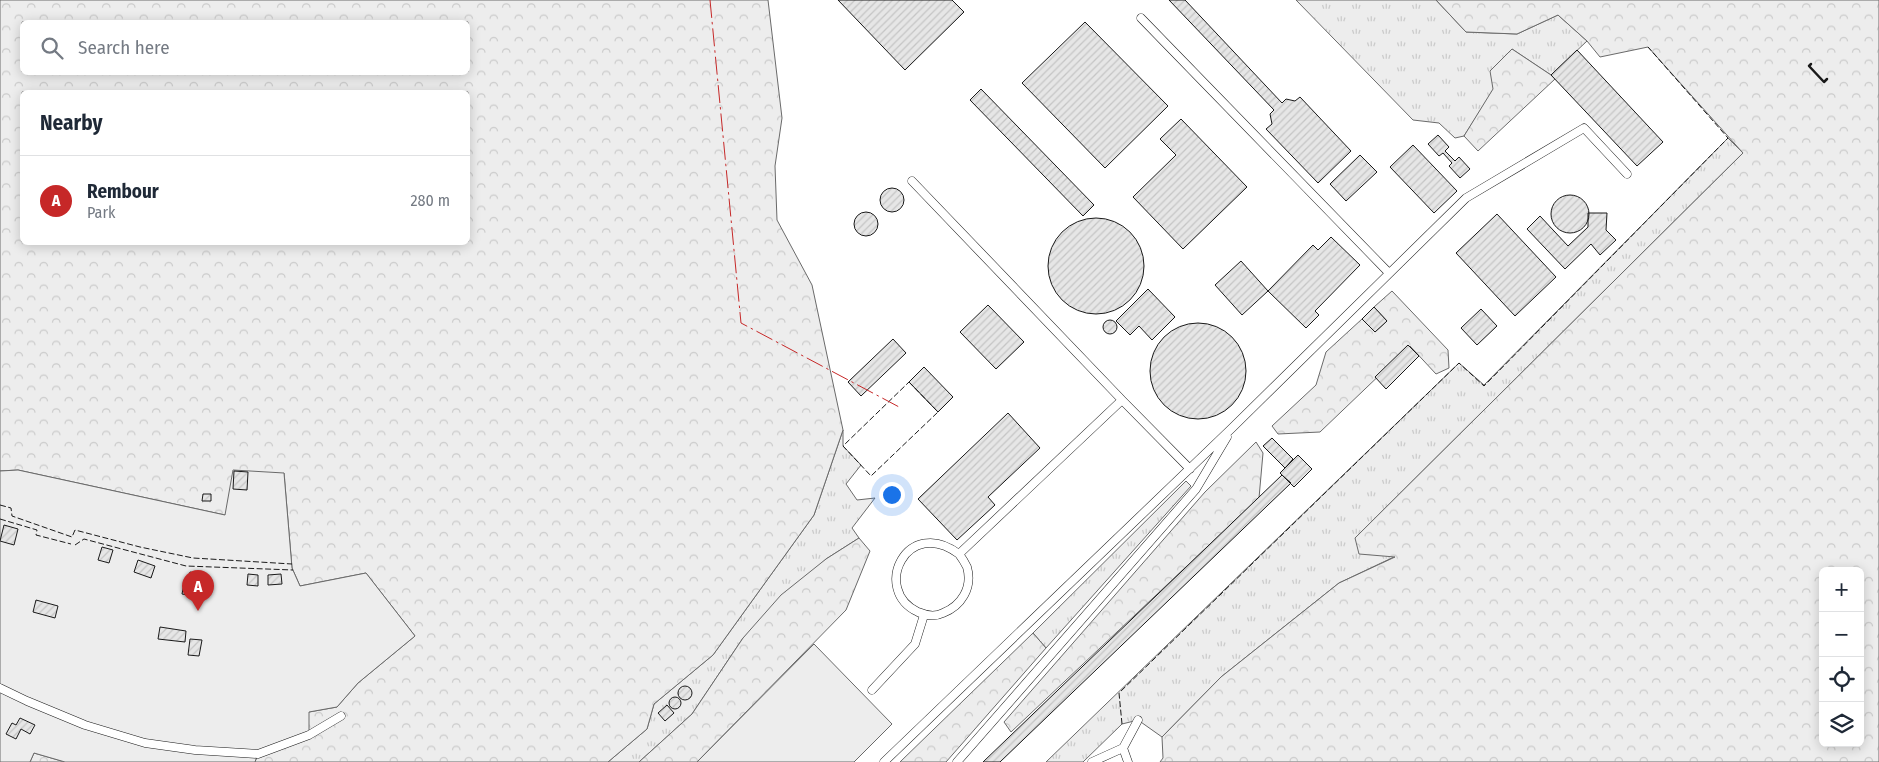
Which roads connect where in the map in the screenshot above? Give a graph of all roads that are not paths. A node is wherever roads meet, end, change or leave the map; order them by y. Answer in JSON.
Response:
{"nodes":[{"id":1,"x":1141,"y":18,"type":"dead end"},
{"id":2,"x":1627,"y":174,"type":"dead end"},
{"id":3,"x":912,"y":181,"type":"dead end"},
{"id":4,"x":1389,"y":273,"type":"junction"},
{"id":5,"x":1122,"y":400,"type":"junction"},
{"id":6,"x":1232,"y":428,"type":"junction"},
{"id":7,"x":1190,"y":469,"type":"junction"},
{"id":8,"x":959,"y":554,"type":"junction"},
{"id":9,"x":924,"y":615,"type":"junction"},
{"id":10,"x":0,"y":688,"type":"edge"},
{"id":11,"x":872,"y":690,"type":"dead end"},
{"id":12,"x":341,"y":716,"type":"dead end"},
{"id":13,"x":1138,"y":720,"type":"dead end"},
{"id":14,"x":1123,"y":748,"type":"junction"},
{"id":15,"x":884,"y":762,"type":"edge"},
{"id":16,"x":957,"y":762,"type":"edge"},
{"id":17,"x":1092,"y":762,"type":"edge"},
{"id":18,"x":1128,"y":762,"type":"edge"}],
"edges":[{"from":1,"to":4,"type":"lane"},
{"from":2,"to":4,"type":"lane"},
{"from":3,"to":5,"type":"lane"},
{"from":4,"to":6,"type":"lane"},
{"from":5,"to":7,"type":"lane"},
{"from":5,"to":8,"type":"lane"},
{"from":6,"to":7,"type":"lane"},
{"from":6,"to":16,"type":"lane"},
{"from":7,"to":15,"type":"lane"},
{"from":8,"to":9,"type":"lane"},
{"from":8,"to":9,"type":"lane"},
{"from":9,"to":11,"type":"lane"},
{"from":10,"to":12,"type":"lane"},
{"from":13,"to":14,"type":"lane"},
{"from":14,"to":17,"type":"lane"},
{"from":14,"to":18,"type":"lane"}]}
